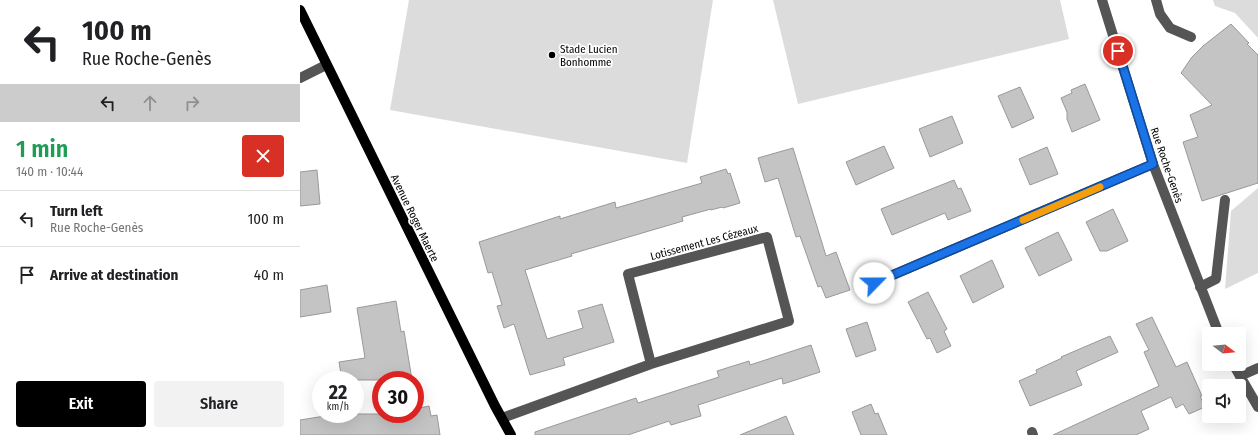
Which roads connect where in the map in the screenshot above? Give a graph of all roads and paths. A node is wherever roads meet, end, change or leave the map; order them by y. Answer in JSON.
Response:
{"nodes":[{"id":1,"x":1102,"y":0,"type":"edge"},
{"id":2,"x":1156,"y":0,"type":"edge"},
{"id":3,"x":300,"y":10,"type":"edge"},
{"id":4,"x":1191,"y":37,"type":"dead end"},
{"id":5,"x":326,"y":65,"type":"junction"},
{"id":6,"x":300,"y":78,"type":"edge"},
{"id":7,"x":1153,"y":164,"type":"junction"},
{"id":8,"x":1225,"y":200,"type":"dead end"},
{"id":9,"x":874,"y":283,"type":"dead end"},
{"id":10,"x":1200,"y":287,"type":"junction"},
{"id":11,"x":1216,"y":327,"type":"edge"},
{"id":12,"x":651,"y":364,"type":"junction"},
{"id":13,"x":1258,"y":368,"type":"edge"},
{"id":14,"x":1237,"y":371,"type":"edge"},
{"id":15,"x":1240,"y":376,"type":"junction"},
{"id":16,"x":1258,"y":406,"type":"edge"},
{"id":17,"x":502,"y":418,"type":"junction"},
{"id":18,"x":511,"y":435,"type":"edge"}],
"edges":[{"from":1,"to":7,"type":"street","name":"Rue Roche-Genès"},
{"from":2,"to":4,"type":"street"},
{"from":3,"to":5,"type":"main road","name":"Avenue Roger Maerte"},
{"from":5,"to":6,"type":"street"},
{"from":5,"to":17,"type":"main road","name":"Avenue Roger Maerte"},
{"from":7,"to":9,"type":"street"},
{"from":7,"to":10,"type":"street","name":"Rue Roche-Genès"},
{"from":8,"to":10,"type":"street"},
{"from":10,"to":11,"type":"street","name":"Rue Roche-Genès"},
{"from":12,"to":12,"type":"street","name":"Lotissement Les Cézeaux"},
{"from":12,"to":17,"type":"street"},
{"from":13,"to":15,"type":"street"},
{"from":14,"to":15,"type":"street"},
{"from":15,"to":16,"type":"street"},
{"from":17,"to":18,"type":"main road","name":"Avenue Roger Maerte"}]}
